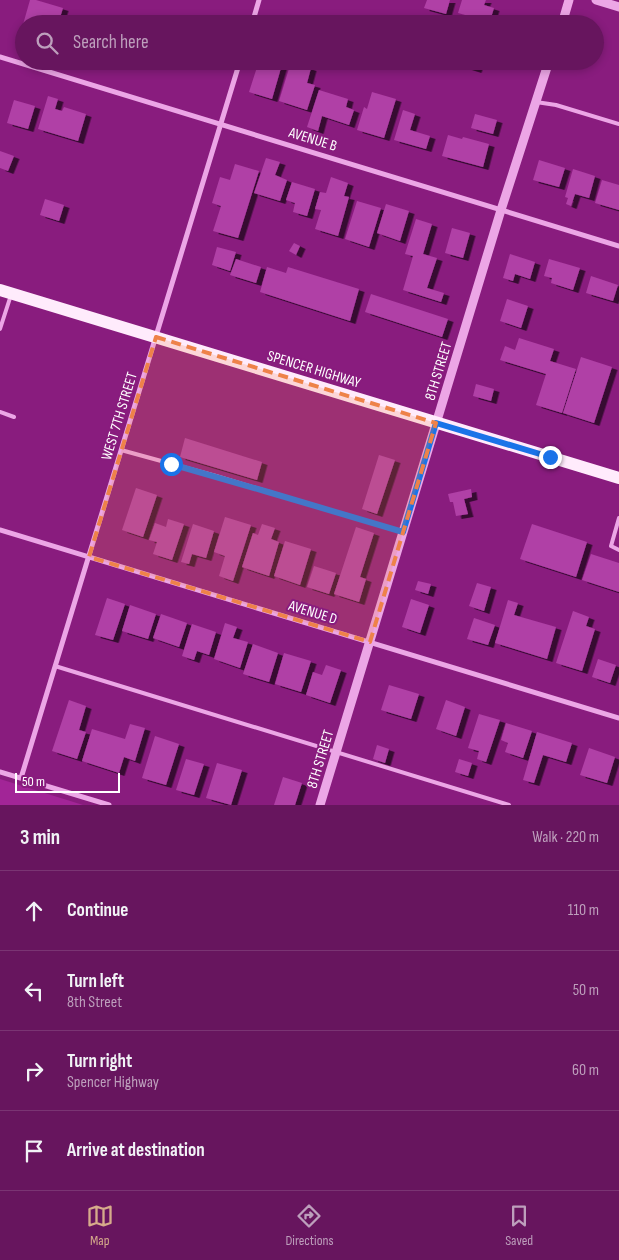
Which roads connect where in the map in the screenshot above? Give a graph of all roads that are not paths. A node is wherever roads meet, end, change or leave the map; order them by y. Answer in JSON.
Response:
{"nodes":[{"id":1,"x":259,"y":0,"type":"edge"},
{"id":2,"x":569,"y":0,"type":"edge"},
{"id":3,"x":596,"y":0,"type":"edge"},
{"id":4,"x":619,"y":7,"type":"edge"},
{"id":5,"x":255,"y":15,"type":"edge"},
{"id":6,"x":565,"y":15,"type":"edge"},
{"id":7,"x":0,"y":57,"type":"edge"},
{"id":8,"x":15,"y":62,"type":"edge"},
{"id":9,"x":43,"y":70,"type":"edge"},
{"id":10,"x":237,"y":70,"type":"edge"},
{"id":11,"x":546,"y":70,"type":"edge"},
{"id":12,"x":536,"y":102,"type":"junction"},
{"id":13,"x":221,"y":124,"type":"junction"},
{"id":14,"x":619,"y":124,"type":"edge"},
{"id":15,"x":501,"y":210,"type":"junction"},
{"id":16,"x":619,"y":246,"type":"edge"},
{"id":17,"x":6,"y":292,"type":"edge"},
{"id":18,"x":0,"y":329,"type":"edge"},
{"id":19,"x":156,"y":337,"type":"junction"},
{"id":20,"x":0,"y":412,"type":"edge"},
{"id":21,"x":14,"y":417,"type":"dead end"},
{"id":22,"x":436,"y":423,"type":"junction"},
{"id":23,"x":121,"y":450,"type":"junction"},
{"id":24,"x":619,"y":478,"type":"edge"},
{"id":25,"x":619,"y":518,"type":"edge"},
{"id":26,"x":0,"y":530,"type":"edge"},
{"id":27,"x":403,"y":532,"type":"junction"},
{"id":28,"x":619,"y":550,"type":"edge"},
{"id":29,"x":89,"y":557,"type":"junction"},
{"id":30,"x":370,"y":642,"type":"junction"},
{"id":31,"x":55,"y":666,"type":"junction"},
{"id":32,"x":619,"y":718,"type":"edge"},
{"id":33,"x":336,"y":752,"type":"junction"},
{"id":34,"x":0,"y":772,"type":"edge"},
{"id":35,"x":21,"y":778,"type":"junction"},
{"id":36,"x":109,"y":805,"type":"edge"},
{"id":37,"x":320,"y":805,"type":"edge"},
{"id":38,"x":509,"y":805,"type":"edge"}],
"edges":[{"from":1,"to":5,"type":"street"},
{"from":2,"to":6,"type":"street"},
{"from":3,"to":4,"type":"street"},
{"from":7,"to":8,"type":"street","name":"AVENUE B"},
{"from":9,"to":13,"type":"street","name":"AVENUE B"},
{"from":10,"to":13,"type":"street","name":"WEST 7TH STREET"},
{"from":11,"to":12,"type":"street","name":"8TH STREET"},
{"from":12,"to":14,"type":"lane"},
{"from":12,"to":15,"type":"street","name":"8TH STREET"},
{"from":13,"to":15,"type":"street","name":"AVENUE B"},
{"from":13,"to":19,"type":"street","name":"WEST 7TH STREET"},
{"from":15,"to":16,"type":"street","name":"AVENUE B"},
{"from":15,"to":22,"type":"street","name":"8TH STREET"},
{"from":17,"to":18,"type":"lane"},
{"from":17,"to":19,"type":"main road","name":"SPENCER HIGHWAY"},
{"from":19,"to":22,"type":"main road","name":"SPENCER HIGHWAY"},
{"from":19,"to":23,"type":"street","name":"WEST 7TH STREET"},
{"from":20,"to":21,"type":"lane"},
{"from":22,"to":24,"type":"main road","name":"SPENCER HIGHWAY"},
{"from":22,"to":27,"type":"street","name":"8TH STREET"},
{"from":23,"to":27,"type":"lane"},
{"from":23,"to":29,"type":"street","name":"WEST 7TH STREET"},
{"from":25,"to":28,"type":"lane"},
{"from":26,"to":29,"type":"street","name":"AVENUE D"},
{"from":27,"to":30,"type":"street","name":"8TH STREET"},
{"from":29,"to":30,"type":"street","name":"AVENUE D"},
{"from":29,"to":31,"type":"street","name":"WEST 7TH STREET"},
{"from":30,"to":32,"type":"street","name":"AVENUE D"},
{"from":30,"to":33,"type":"street","name":"8TH STREET"},
{"from":31,"to":33,"type":"lane"},
{"from":31,"to":35,"type":"street","name":"WEST 7TH STREET"},
{"from":33,"to":37,"type":"street","name":"8TH STREET"},
{"from":33,"to":38,"type":"lane"},
{"from":34,"to":35,"type":"street"},
{"from":35,"to":36,"type":"street"}]}
